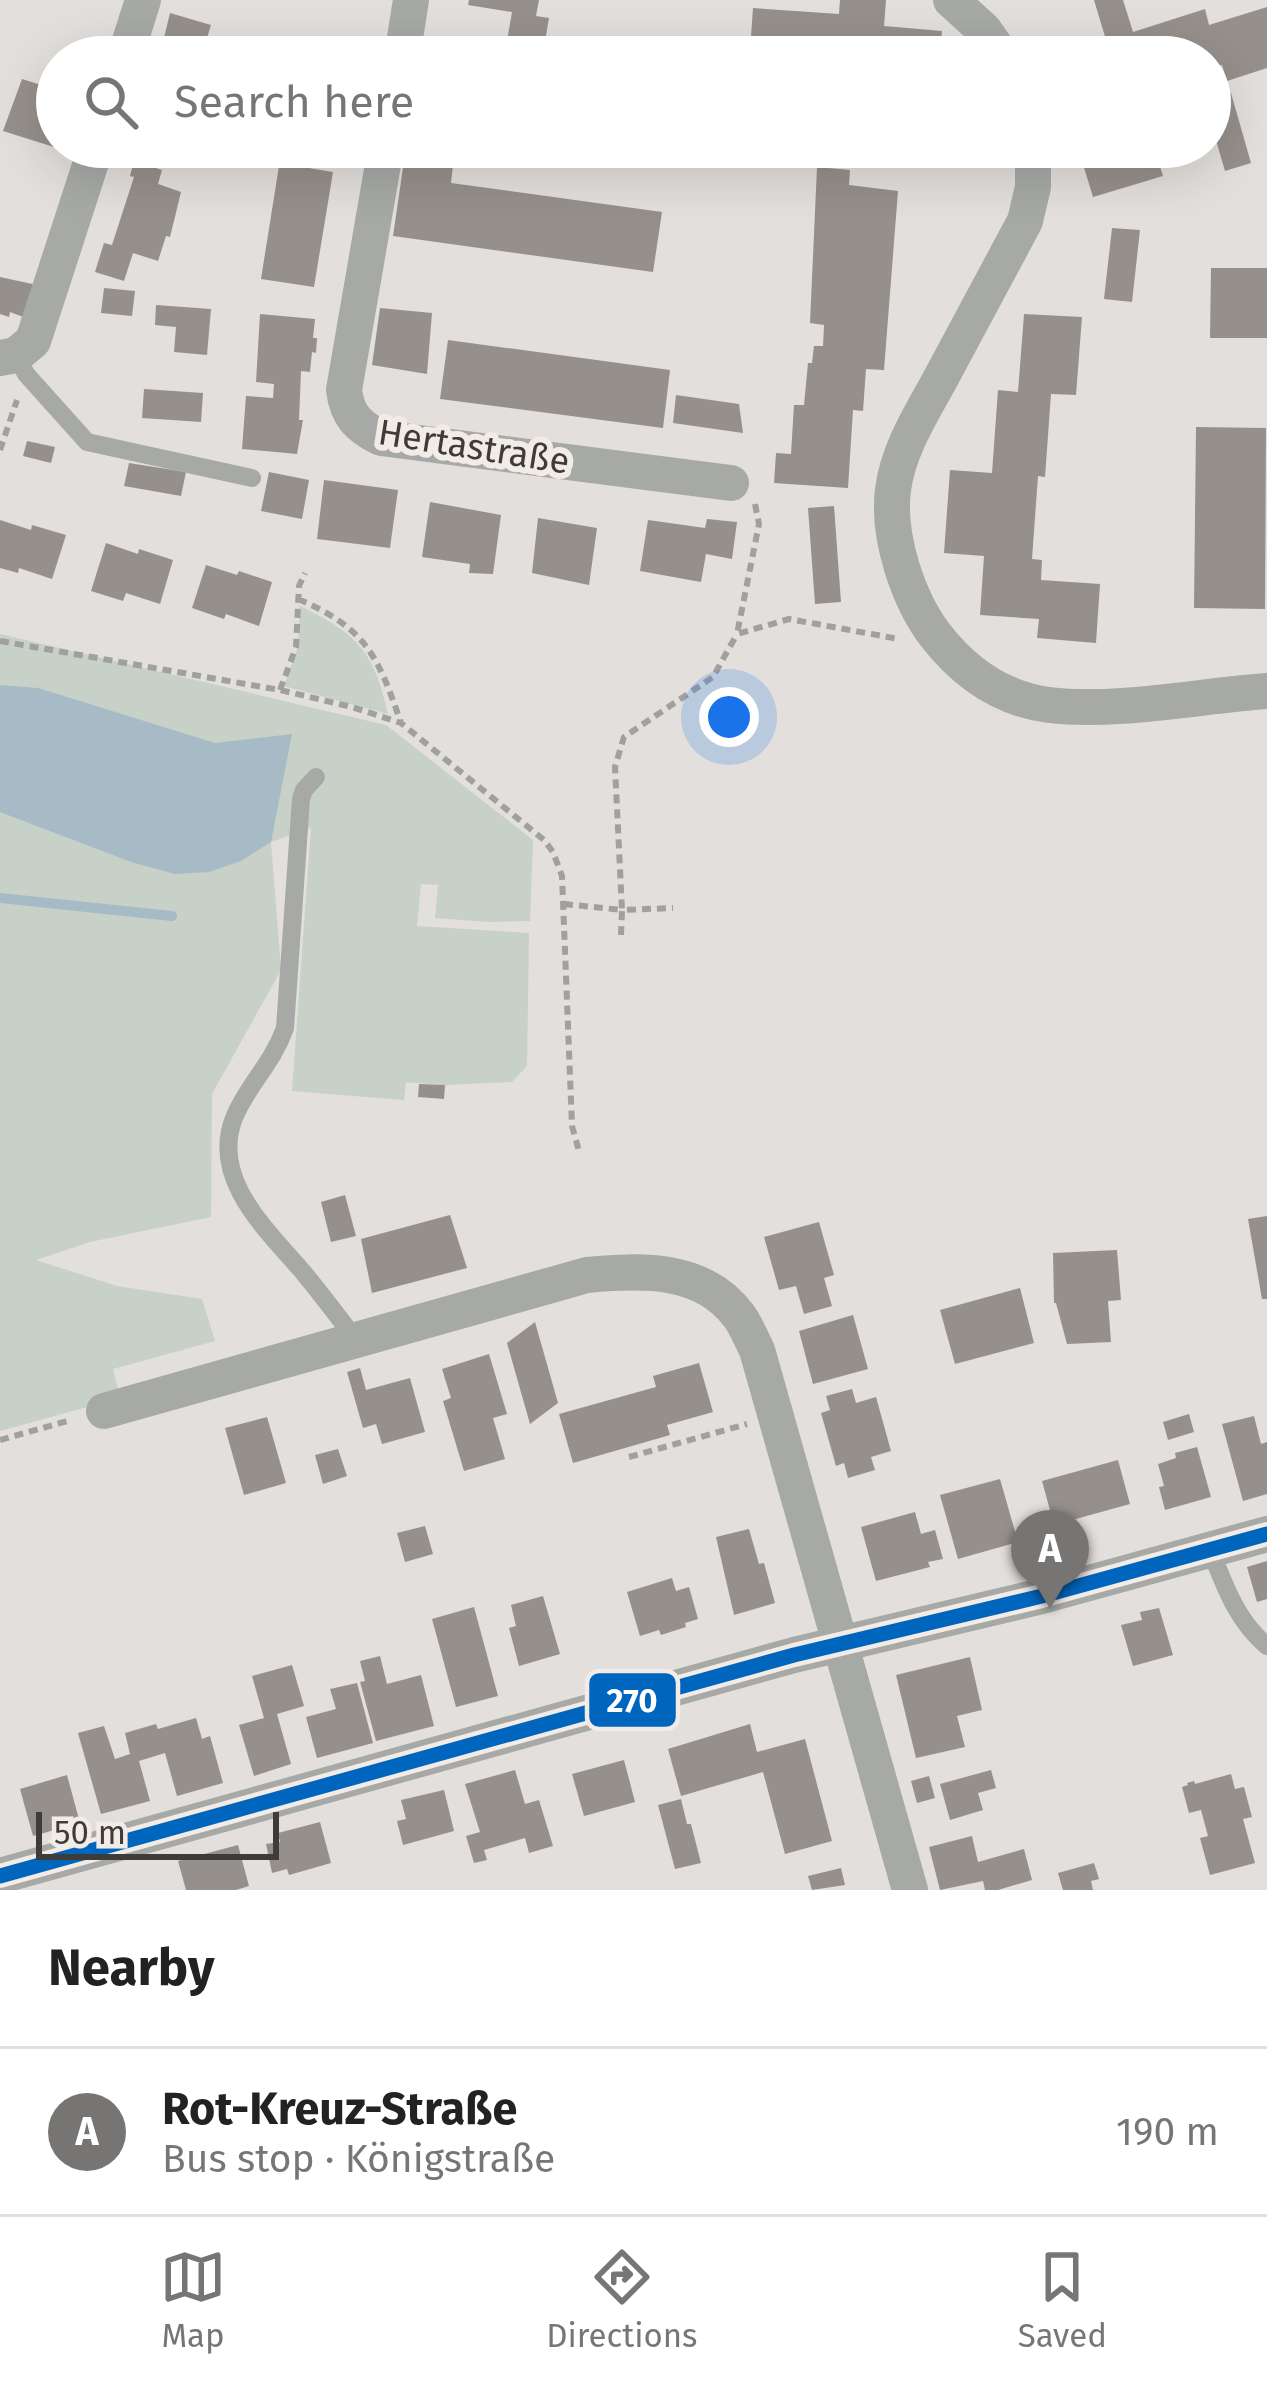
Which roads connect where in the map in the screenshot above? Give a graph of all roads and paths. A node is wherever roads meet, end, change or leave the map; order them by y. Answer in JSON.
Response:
{"nodes":[{"id":1,"x":143,"y":0,"type":"edge"},
{"id":2,"x":411,"y":0,"type":"edge"},
{"id":3,"x":951,"y":0,"type":"edge"},
{"id":4,"x":132,"y":36,"type":"edge"},
{"id":5,"x":405,"y":36,"type":"edge"},
{"id":6,"x":988,"y":36,"type":"edge"},
{"id":7,"x":89,"y":168,"type":"edge"},
{"id":8,"x":382,"y":168,"type":"edge"},
{"id":9,"x":1033,"y":168,"type":"edge"},
{"id":10,"x":14,"y":362,"type":"edge"},
{"id":11,"x":0,"y":450,"type":"edge"},
{"id":12,"x":252,"y":478,"type":"dead end"},
{"id":13,"x":730,"y":483,"type":"joint"},
{"id":14,"x":304,"y":573,"type":"dead end"},
{"id":15,"x":298,"y":599,"type":"junction"},
{"id":16,"x":737,"y":634,"type":"junction"},
{"id":17,"x":0,"y":641,"type":"edge"},
{"id":18,"x":944,"y":646,"type":"junction"},
{"id":19,"x":280,"y":690,"type":"junction"},
{"id":20,"x":1267,"y":691,"type":"edge"},
{"id":21,"x":401,"y":723,"type":"junction"},
{"id":22,"x":316,"y":777,"type":"dead end"},
{"id":23,"x":564,"y":904,"type":"junction"},
{"id":24,"x":673,"y":908,"type":"dead end"},
{"id":25,"x":622,"y":910,"type":"junction"},
{"id":26,"x":621,"y":934,"type":"dead end"},
{"id":27,"x":579,"y":1151,"type":"dead end"},
{"id":28,"x":355,"y":1339,"type":"junction"},
{"id":29,"x":104,"y":1411,"type":"joint"},
{"id":30,"x":775,"y":1415,"type":"junction"},
{"id":31,"x":0,"y":1440,"type":"edge"},
{"id":32,"x":629,"y":1457,"type":"dead end"},
{"id":33,"x":1267,"y":1534,"type":"edge"},
{"id":34,"x":1210,"y":1549,"type":"junction"},
{"id":35,"x":840,"y":1646,"type":"junction"},
{"id":36,"x":1267,"y":1646,"type":"edge"},
{"id":37,"x":0,"y":1876,"type":"edge"},
{"id":38,"x":910,"y":1890,"type":"edge"}],
"edges":[{"from":1,"to":4,"type":"street"},
{"from":2,"to":5,"type":"street"},
{"from":3,"to":6,"type":"street"},
{"from":7,"to":10,"type":"street"},
{"from":8,"to":13,"type":"street","name":"Hertastraße"},
{"from":9,"to":18,"type":"street"},
{"from":10,"to":11,"type":"path"},
{"from":10,"to":12,"type":"lane"},
{"from":13,"to":16,"type":"path"},
{"from":14,"to":15,"type":"path"},
{"from":15,"to":19,"type":"path"},
{"from":15,"to":21,"type":"path"},
{"from":16,"to":18,"type":"path"},
{"from":16,"to":25,"type":"path"},
{"from":17,"to":19,"type":"path"},
{"from":18,"to":20,"type":"street"},
{"from":19,"to":21,"type":"path"},
{"from":21,"to":23,"type":"path"},
{"from":22,"to":28,"type":"lane"},
{"from":23,"to":25,"type":"path"},
{"from":23,"to":27,"type":"path"},
{"from":24,"to":25,"type":"path"},
{"from":25,"to":26,"type":"path"},
{"from":28,"to":29,"type":"street"},
{"from":28,"to":30,"type":"street"},
{"from":29,"to":31,"type":"path"},
{"from":30,"to":32,"type":"path"},
{"from":30,"to":35,"type":"street"},
{"from":33,"to":34,"type":"street"},
{"from":34,"to":35,"type":"street"},
{"from":34,"to":36,"type":"lane"},
{"from":35,"to":37,"type":"street"},
{"from":35,"to":38,"type":"street"}]}
